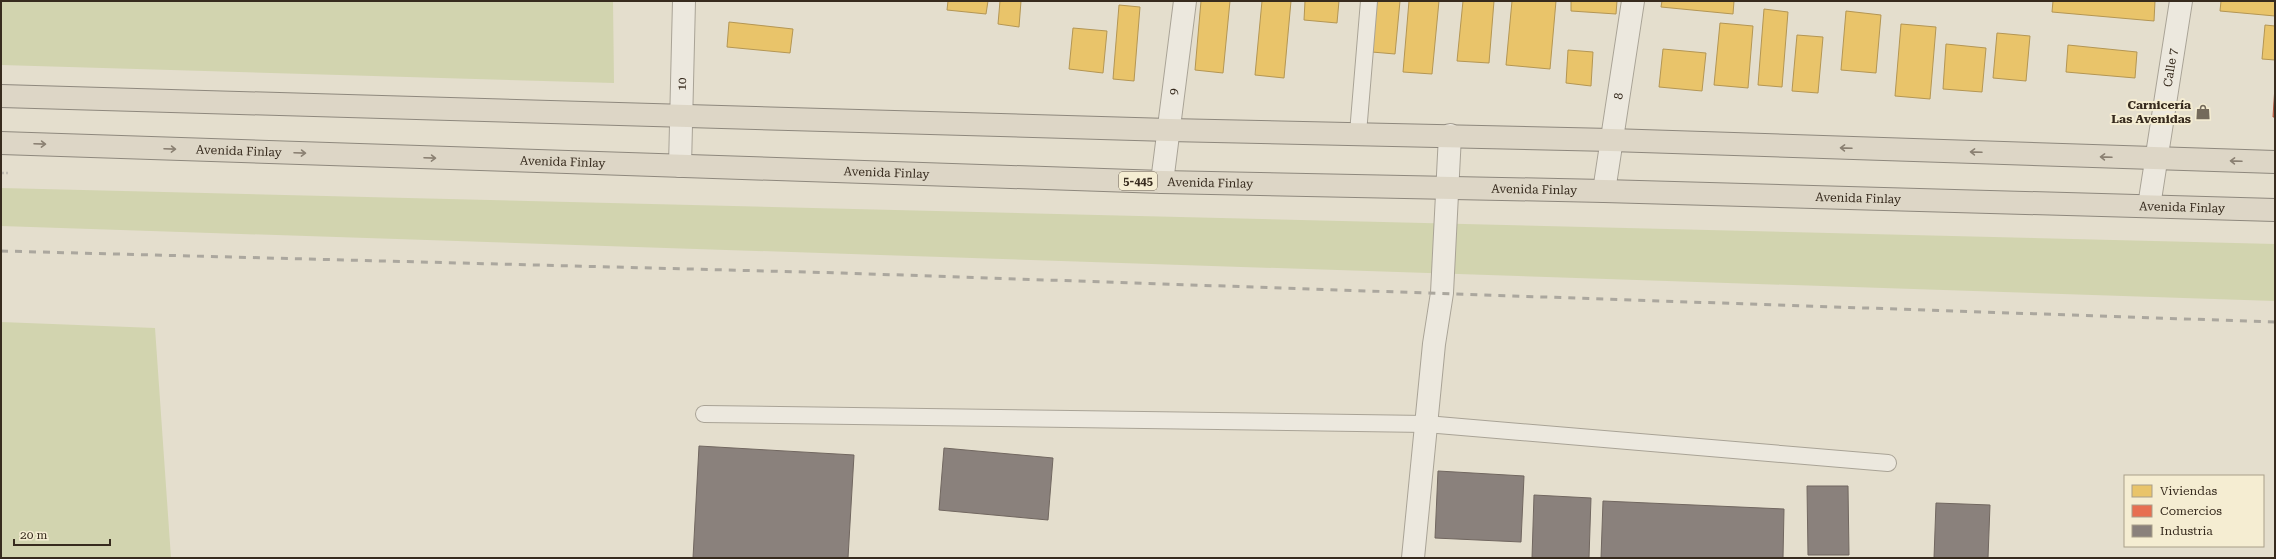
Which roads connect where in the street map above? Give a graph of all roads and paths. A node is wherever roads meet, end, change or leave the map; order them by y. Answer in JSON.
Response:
{"nodes":[{"id":1,"x":684,"y":1,"type":"edge"},
{"id":2,"x":1185,"y":1,"type":"edge"},
{"id":3,"x":1369,"y":1,"type":"edge"},
{"id":4,"x":1633,"y":1,"type":"edge"},
{"id":5,"x":2181,"y":1,"type":"edge"},
{"id":6,"x":1,"y":96,"type":"edge"},
{"id":7,"x":680,"y":114,"type":"junction"},
{"id":8,"x":1169,"y":130,"type":"junction"},
{"id":9,"x":1358,"y":133,"type":"junction"},
{"id":10,"x":1450,"y":135,"type":"junction"},
{"id":11,"x":1611,"y":140,"type":"junction"},
{"id":12,"x":1,"y":143,"type":"edge"},
{"id":13,"x":2156,"y":158,"type":"junction"},
{"id":14,"x":2275,"y":162,"type":"edge"},
{"id":15,"x":680,"y":166,"type":"junction"},
{"id":16,"x":1162,"y":182,"type":"junction"},
{"id":17,"x":1447,"y":188,"type":"junction"},
{"id":18,"x":1604,"y":190,"type":"junction"},
{"id":19,"x":2149,"y":206,"type":"junction"},
{"id":20,"x":2275,"y":210,"type":"edge"},
{"id":21,"x":704,"y":414,"type":"dead end"},
{"id":22,"x":1426,"y":424,"type":"junction"},
{"id":23,"x":1888,"y":463,"type":"dead end"},
{"id":24,"x":1413,"y":558,"type":"edge"}],
"edges":[{"from":1,"to":7,"type":"street","name":"10"},
{"from":2,"to":8,"type":"street","name":"9"},
{"from":3,"to":9,"type":"lane"},
{"from":4,"to":11,"type":"street","name":"8"},
{"from":5,"to":13,"type":"street","name":"Calle 7"},
{"from":6,"to":7,"type":"highway"},
{"from":7,"to":8,"type":"highway"},
{"from":7,"to":15,"type":"street","name":"10"},
{"from":8,"to":9,"type":"highway"},
{"from":8,"to":16,"type":"street","name":"9"},
{"from":9,"to":10,"type":"highway"},
{"from":10,"to":11,"type":"highway"},
{"from":10,"to":17,"type":"street"},
{"from":13,"to":11,"type":"highway","one_way":true},
{"from":11,"to":18,"type":"street","name":"8"},
{"from":12,"to":15,"type":"highway","name":"Avenida Finlay","number":"5-445","one_way":true},
{"from":14,"to":13,"type":"highway","one_way":true},
{"from":13,"to":19,"type":"street","name":"Calle 7"},
{"from":15,"to":16,"type":"highway","name":"Avenida Finlay","number":"5-445"},
{"from":16,"to":17,"type":"highway","name":"Avenida Finlay","number":"5-445"},
{"from":17,"to":18,"type":"highway","name":"Avenida Finlay","number":"5-445"},
{"from":17,"to":22,"type":"street"},
{"from":18,"to":19,"type":"highway","name":"Avenida Finlay","number":"5-445"},
{"from":19,"to":20,"type":"highway","name":"Avenida Finlay","number":"5-445"},
{"from":21,"to":22,"type":"lane"},
{"from":22,"to":23,"type":"lane"},
{"from":22,"to":24,"type":"street"}]}
